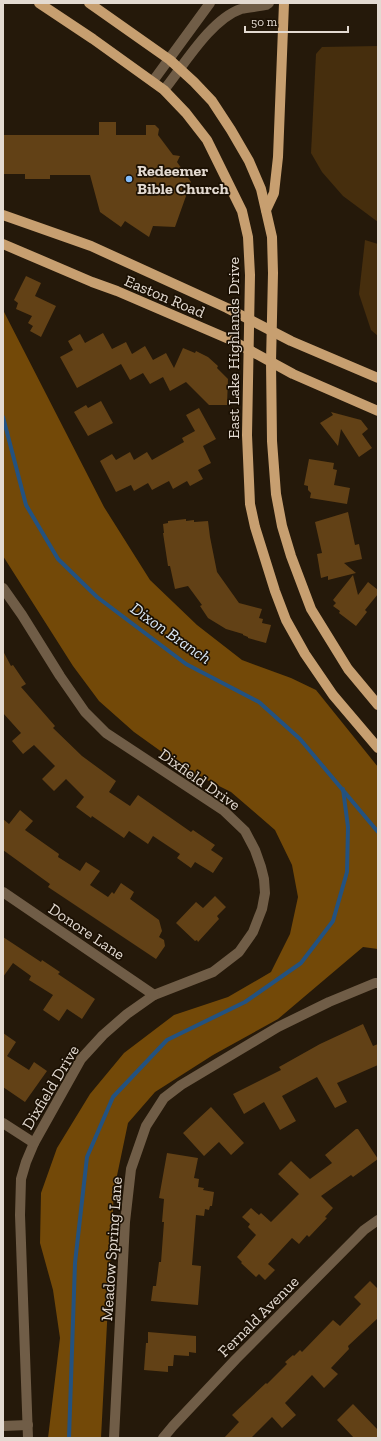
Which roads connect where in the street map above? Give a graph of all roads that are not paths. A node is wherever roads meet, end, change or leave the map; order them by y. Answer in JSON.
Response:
{"nodes":[{"id":1,"x":39,"y":3,"type":"edge"},
{"id":2,"x":89,"y":3,"type":"edge"},
{"id":3,"x":210,"y":3,"type":"edge"},
{"id":4,"x":269,"y":3,"type":"edge"},
{"id":5,"x":284,"y":3,"type":"edge"},
{"id":6,"x":170,"y":60,"type":"junction"},
{"id":7,"x":181,"y":69,"type":"junction"},
{"id":8,"x":153,"y":82,"type":"junction"},
{"id":9,"x":164,"y":90,"type":"junction"},
{"id":10,"x":266,"y":210,"type":"junction"},
{"id":11,"x":3,"y":215,"type":"edge"},
{"id":12,"x":3,"y":244,"type":"edge"},
{"id":13,"x":249,"y":319,"type":"junction"},
{"id":14,"x":271,"y":331,"type":"junction"},
{"id":15,"x":248,"y":350,"type":"junction"},
{"id":16,"x":271,"y":362,"type":"junction"},
{"id":17,"x":378,"y":378,"type":"edge"},
{"id":18,"x":378,"y":411,"type":"edge"},
{"id":19,"x":3,"y":588,"type":"edge"},
{"id":20,"x":378,"y":705,"type":"edge"},
{"id":21,"x":378,"y":748,"type":"edge"},
{"id":22,"x":3,"y":892,"type":"edge"},
{"id":23,"x":378,"y":983,"type":"edge"},
{"id":24,"x":154,"y":995,"type":"junction"},
{"id":25,"x":3,"y":1123,"type":"edge"},
{"id":26,"x":34,"y":1143,"type":"junction"},
{"id":27,"x":378,"y":1220,"type":"edge"},
{"id":28,"x":28,"y":1425,"type":"junction"},
{"id":29,"x":3,"y":1426,"type":"edge"},
{"id":30,"x":28,"y":1438,"type":"edge"},
{"id":31,"x":114,"y":1438,"type":"edge"},
{"id":32,"x":163,"y":1438,"type":"edge"}],
"edges":[{"from":1,"to":8,"type":"main road","name":"East Lake Highlands Drive"},
{"from":2,"to":6,"type":"main road"},
{"from":3,"to":6,"type":"street"},
{"from":4,"to":7,"type":"street"},
{"from":5,"to":10,"type":"main road"},
{"from":6,"to":7,"type":"main road"},
{"from":6,"to":8,"type":"street"},
{"from":7,"to":9,"type":"street"},
{"from":7,"to":10,"type":"main road"},
{"from":8,"to":9,"type":"main road","name":"East Lake Highlands Drive"},
{"from":9,"to":13,"type":"main road","name":"East Lake Highlands Drive"},
{"from":10,"to":14,"type":"main road"},
{"from":11,"to":13,"type":"main road","name":"Easton Road"},
{"from":12,"to":15,"type":"main road","name":"Easton Road"},
{"from":13,"to":14,"type":"main road","name":"Easton Road"},
{"from":13,"to":15,"type":"main road","name":"East Lake Highlands Drive"},
{"from":14,"to":16,"type":"main road"},
{"from":14,"to":17,"type":"main road","name":"Easton Road"},
{"from":15,"to":16,"type":"main road","name":"Easton Road"},
{"from":15,"to":21,"type":"main road","name":"East Lake Highlands Drive"},
{"from":16,"to":18,"type":"main road","name":"Easton Road"},
{"from":16,"to":20,"type":"main road"},
{"from":19,"to":24,"type":"street","name":"Dixfield Drive"},
{"from":22,"to":24,"type":"street","name":"Donore Lane"},
{"from":23,"to":31,"type":"street","name":"Meadow Spring Lane"},
{"from":24,"to":26,"type":"street","name":"Dixfield Drive"},
{"from":25,"to":26,"type":"street"},
{"from":26,"to":28,"type":"street","name":"Dixfield Drive"},
{"from":27,"to":32,"type":"street","name":"Fernald Avenue"},
{"from":28,"to":29,"type":"street"},
{"from":28,"to":30,"type":"street","name":"Dixfield Drive"}]}
